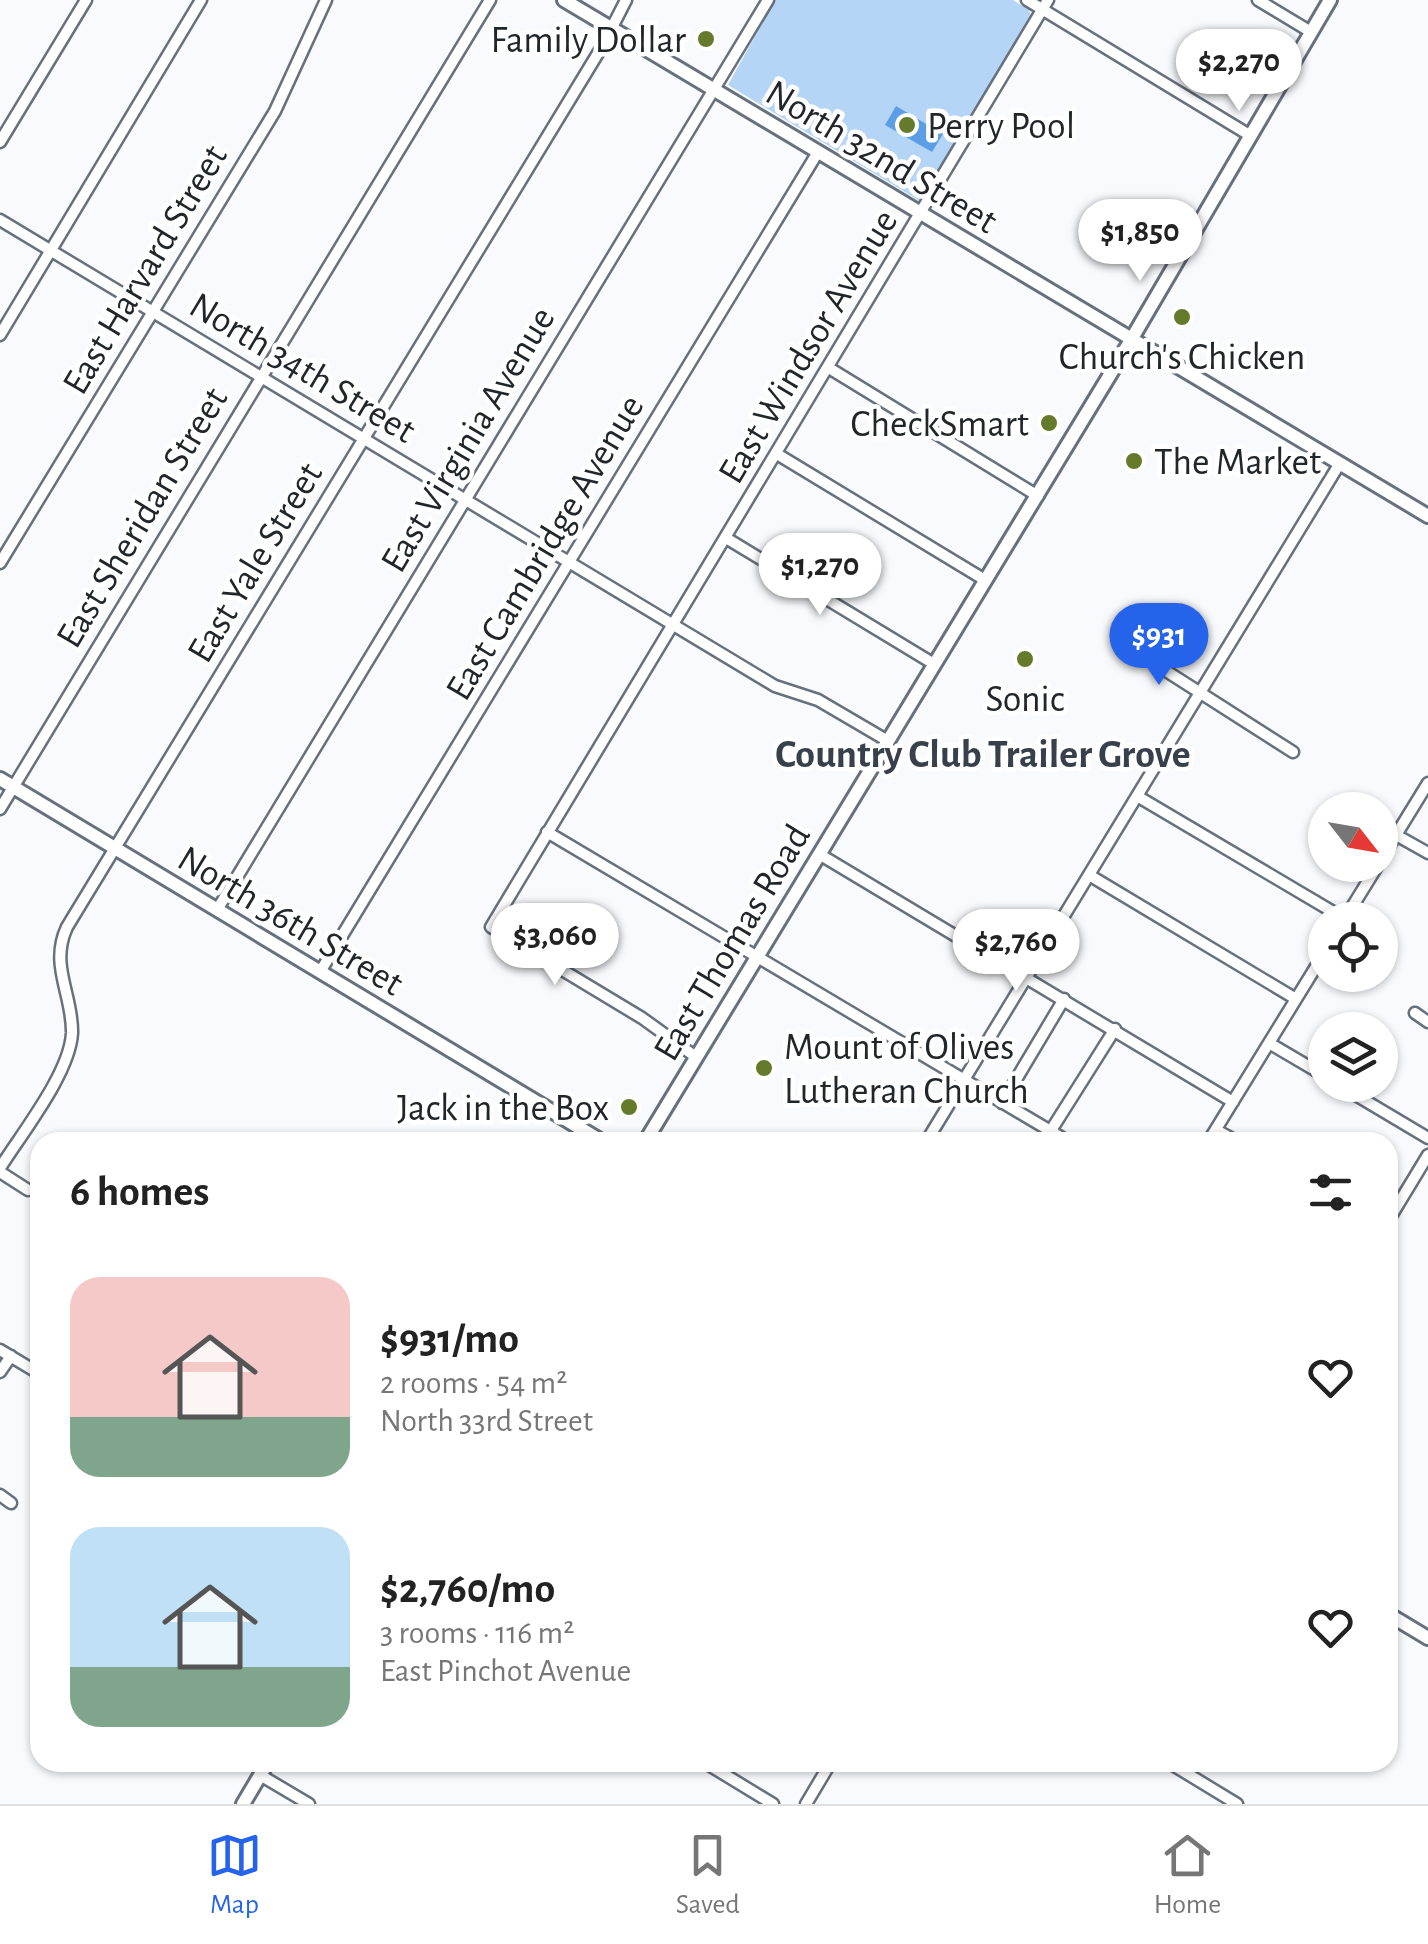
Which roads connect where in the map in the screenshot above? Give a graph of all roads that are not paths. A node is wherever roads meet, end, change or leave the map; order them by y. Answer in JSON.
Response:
{"nodes":[{"id":1,"x":86,"y":0,"type":"edge"},
{"id":2,"x":202,"y":0,"type":"edge"},
{"id":3,"x":326,"y":0,"type":"edge"},
{"id":4,"x":490,"y":0,"type":"edge"},
{"id":5,"x":564,"y":0,"type":"edge"},
{"id":6,"x":626,"y":0,"type":"edge"},
{"id":7,"x":768,"y":0,"type":"edge"},
{"id":8,"x":1026,"y":0,"type":"edge"},
{"id":9,"x":1258,"y":0,"type":"edge"},
{"id":10,"x":1330,"y":0,"type":"edge"},
{"id":11,"x":1045,"y":5,"type":"edge"},
{"id":12,"x":611,"y":28,"type":"junction"},
{"id":13,"x":1311,"y":32,"type":"junction"},
{"id":14,"x":714,"y":90,"type":"junction"},
{"id":15,"x":1250,"y":136,"type":"junction"},
{"id":16,"x":0,"y":142,"type":"edge"},
{"id":17,"x":818,"y":152,"type":"junction"},
{"id":18,"x":922,"y":216,"type":"junction"},
{"id":19,"x":0,"y":220,"type":"edge"},
{"id":20,"x":50,"y":250,"type":"junction"},
{"id":21,"x":152,"y":312,"type":"junction"},
{"id":22,"x":0,"y":336,"type":"edge"},
{"id":23,"x":1131,"y":340,"type":"junction"},
{"id":24,"x":828,"y":368,"type":"junction"},
{"id":25,"x":262,"y":376,"type":"junction"},
{"id":26,"x":364,"y":439,"type":"junction"},
{"id":27,"x":776,"y":454,"type":"junction"},
{"id":28,"x":1340,"y":463,"type":"junction"},
{"id":29,"x":1038,"y":496,"type":"junction"},
{"id":30,"x":466,"y":500,"type":"junction"},
{"id":31,"x":1428,"y":516,"type":"edge"},
{"id":32,"x":726,"y":538,"type":"junction"},
{"id":33,"x":0,"y":562,"type":"edge"},
{"id":34,"x":570,"y":562,"type":"junction"},
{"id":35,"x":986,"y":580,"type":"junction"},
{"id":36,"x":673,"y":624,"type":"junction"},
{"id":37,"x":1138,"y":652,"type":"dead end"},
{"id":38,"x":934,"y":664,"type":"junction"},
{"id":39,"x":1201,"y":691,"type":"junction"},
{"id":40,"x":888,"y":742,"type":"junction"},
{"id":41,"x":1293,"y":752,"type":"dead end"},
{"id":42,"x":0,"y":779,"type":"edge"},
{"id":43,"x":1428,"y":783,"type":"edge"},
{"id":44,"x":13,"y":787,"type":"junction"},
{"id":45,"x":1137,"y":796,"type":"junction"},
{"id":46,"x":0,"y":809,"type":"edge"},
{"id":47,"x":1398,"y":831,"type":"edge"},
{"id":48,"x":547,"y":832,"type":"junction"},
{"id":49,"x":1398,"y":835,"type":"edge"},
{"id":50,"x":115,"y":848,"type":"junction"},
{"id":51,"x":820,"y":854,"type":"junction"},
{"id":52,"x":1428,"y":854,"type":"edge"},
{"id":53,"x":1089,"y":874,"type":"junction"},
{"id":54,"x":1314,"y":902,"type":"edge"},
{"id":55,"x":216,"y":910,"type":"junction"},
{"id":56,"x":757,"y":957,"type":"junction"},
{"id":57,"x":320,"y":972,"type":"junction"},
{"id":58,"x":1026,"y":977,"type":"junction"},
{"id":59,"x":1308,"y":980,"type":"edge"},
{"id":60,"x":1296,"y":999,"type":"junction"},
{"id":61,"x":1064,"y":1000,"type":"junction"},
{"id":62,"x":1415,"y":1014,"type":"dead end"},
{"id":63,"x":1428,"y":1022,"type":"edge"},
{"id":64,"x":1115,"y":1029,"type":"junction"},
{"id":65,"x":1269,"y":1043,"type":"junction"},
{"id":66,"x":696,"y":1057,"type":"junction"},
{"id":67,"x":1308,"y":1066,"type":"edge"},
{"id":68,"x":964,"y":1080,"type":"junction"},
{"id":69,"x":1233,"y":1102,"type":"junction"},
{"id":70,"x":1368,"y":1102,"type":"edge"},
{"id":71,"x":1002,"y":1103,"type":"junction"},
{"id":72,"x":1216,"y":1130,"type":"joint"},
{"id":73,"x":586,"y":1132,"type":"edge"},
{"id":74,"x":651,"y":1132,"type":"edge"},
{"id":75,"x":932,"y":1132,"type":"edge"},
{"id":76,"x":1050,"y":1132,"type":"edge"},
{"id":77,"x":1053,"y":1132,"type":"edge"},
{"id":78,"x":1220,"y":1132,"type":"edge"},
{"id":79,"x":1428,"y":1138,"type":"edge"},
{"id":80,"x":1428,"y":1154,"type":"edge"},
{"id":81,"x":0,"y":1170,"type":"edge"},
{"id":82,"x":28,"y":1190,"type":"dead end"},
{"id":83,"x":1398,"y":1204,"type":"edge"},
{"id":84,"x":0,"y":1350,"type":"edge"},
{"id":85,"x":11,"y":1356,"type":"junction"},
{"id":86,"x":30,"y":1368,"type":"edge"},
{"id":87,"x":0,"y":1372,"type":"edge"},
{"id":88,"x":0,"y":1495,"type":"edge"},
{"id":89,"x":11,"y":1502,"type":"dead end"},
{"id":90,"x":1398,"y":1620,"type":"edge"},
{"id":91,"x":1428,"y":1638,"type":"edge"},
{"id":92,"x":262,"y":1772,"type":"edge"},
{"id":93,"x":268,"y":1772,"type":"edge"},
{"id":94,"x":720,"y":1772,"type":"edge"},
{"id":95,"x":825,"y":1772,"type":"edge"},
{"id":96,"x":1184,"y":1772,"type":"edge"},
{"id":97,"x":243,"y":1804,"type":"edge"},
{"id":98,"x":309,"y":1804,"type":"edge"},
{"id":99,"x":773,"y":1804,"type":"edge"},
{"id":100,"x":806,"y":1804,"type":"edge"},
{"id":101,"x":1236,"y":1804,"type":"edge"}],
"edges":[{"from":1,"to":16,"type":"street"},
{"from":2,"to":20,"type":"street"},
{"from":3,"to":21,"type":"street","name":"East Harvard Street"},
{"from":4,"to":25,"type":"street","name":"East Sheridan Street"},
{"from":5,"to":12,"type":"main road","name":"North 32nd Street"},
{"from":6,"to":12,"type":"street","name":"East Yale Street"},
{"from":7,"to":14,"type":"street","name":"East Virginia Avenue"},
{"from":8,"to":11,"type":"street"},
{"from":9,"to":13,"type":"street"},
{"from":10,"to":13,"type":"main road","name":"East Thomas Road"},
{"from":11,"to":15,"type":"street"},
{"from":11,"to":18,"type":"street","name":"East Windsor Avenue"},
{"from":12,"to":14,"type":"main road","name":"North 32nd Street"},
{"from":12,"to":26,"type":"street","name":"East Yale Street"},
{"from":13,"to":15,"type":"main road","name":"East Thomas Road"},
{"from":14,"to":17,"type":"main road","name":"North 32nd Street"},
{"from":14,"to":30,"type":"street","name":"East Virginia Avenue"},
{"from":15,"to":23,"type":"main road","name":"East Thomas Road"},
{"from":17,"to":18,"type":"main road","name":"North 32nd Street"},
{"from":17,"to":34,"type":"street","name":"East Cambridge Avenue"},
{"from":18,"to":23,"type":"main road","name":"North 32nd Street"},
{"from":18,"to":24,"type":"street","name":"East Windsor Avenue"},
{"from":19,"to":20,"type":"street","name":"North 34th Street"},
{"from":20,"to":21,"type":"street","name":"North 34th Street"},
{"from":20,"to":22,"type":"street"},
{"from":21,"to":25,"type":"street","name":"North 34th Street"},
{"from":21,"to":33,"type":"street","name":"East Harvard Street"},
{"from":23,"to":28,"type":"main road","name":"North 32nd Street"},
{"from":23,"to":29,"type":"main road","name":"East Thomas Road"},
{"from":24,"to":27,"type":"street","name":"East Windsor Avenue"},
{"from":24,"to":29,"type":"street"},
{"from":25,"to":26,"type":"street","name":"North 34th Street"},
{"from":25,"to":44,"type":"street","name":"East Sheridan Street"},
{"from":26,"to":30,"type":"street","name":"North 34th Street"},
{"from":26,"to":50,"type":"street","name":"East Yale Street"},
{"from":27,"to":32,"type":"street","name":"East Windsor Avenue"},
{"from":27,"to":35,"type":"street"},
{"from":28,"to":31,"type":"main road","name":"North 32nd Street"},
{"from":28,"to":39,"type":"street"},
{"from":29,"to":35,"type":"main road","name":"East Thomas Road"},
{"from":30,"to":34,"type":"street","name":"North 34th Street"},
{"from":30,"to":55,"type":"street","name":"East Virginia Avenue"},
{"from":32,"to":36,"type":"street","name":"East Windsor Avenue"},
{"from":32,"to":38,"type":"street"},
{"from":34,"to":36,"type":"street","name":"North 34th Street"},
{"from":34,"to":57,"type":"street","name":"East Cambridge Avenue"},
{"from":35,"to":38,"type":"main road","name":"East Thomas Road"},
{"from":36,"to":40,"type":"street","name":"North 34th Street"},
{"from":36,"to":48,"type":"street","name":"East Windsor Avenue"},
{"from":37,"to":39,"type":"street"},
{"from":38,"to":40,"type":"main road","name":"East Thomas Road"},
{"from":39,"to":41,"type":"street"},
{"from":39,"to":45,"type":"street"},
{"from":40,"to":51,"type":"main road","name":"East Thomas Road"},
{"from":42,"to":44,"type":"main road","name":"North 36th Street"},
{"from":43,"to":47,"type":"street"},
{"from":44,"to":46,"type":"street","name":"East Sheridan Street"},
{"from":44,"to":50,"type":"main road","name":"North 36th Street"},
{"from":45,"to":53,"type":"street"},
{"from":45,"to":54,"type":"street"},
{"from":48,"to":56,"type":"street"},
{"from":48,"to":66,"type":"street","name":"East Windsor Avenue"},
{"from":49,"to":52,"type":"street"},
{"from":50,"to":55,"type":"main road","name":"North 36th Street"},
{"from":50,"to":81,"type":"street","name":"East Yale Street"},
{"from":51,"to":56,"type":"main road","name":"East Thomas Road"},
{"from":51,"to":58,"type":"street"},
{"from":53,"to":58,"type":"street"},
{"from":53,"to":60,"type":"street"},
{"from":55,"to":57,"type":"main road","name":"North 36th Street"},
{"from":56,"to":66,"type":"main road","name":"East Thomas Road"},
{"from":56,"to":68,"type":"street"},
{"from":57,"to":73,"type":"main road","name":"North 36th Street"},
{"from":58,"to":61,"type":"street"},
{"from":58,"to":68,"type":"street"},
{"from":59,"to":60,"type":"street"},
{"from":60,"to":65,"type":"street"},
{"from":61,"to":64,"type":"street"},
{"from":61,"to":71,"type":"street"},
{"from":62,"to":63,"type":"street"},
{"from":64,"to":69,"type":"street"},
{"from":64,"to":77,"type":"street"},
{"from":65,"to":67,"type":"street"},
{"from":65,"to":69,"type":"street"},
{"from":66,"to":74,"type":"main road","name":"East Thomas Road"},
{"from":68,"to":71,"type":"street"},
{"from":68,"to":75,"type":"street"},
{"from":69,"to":72,"type":"street"},
{"from":70,"to":79,"type":"street"},
{"from":71,"to":76,"type":"street"},
{"from":72,"to":78,"type":"street"},
{"from":80,"to":83,"type":"street"},
{"from":81,"to":82,"type":"street"},
{"from":84,"to":85,"type":"street"},
{"from":85,"to":86,"type":"street"},
{"from":85,"to":87,"type":"street"},
{"from":88,"to":89,"type":"street"},
{"from":90,"to":91,"type":"main road"},
{"from":92,"to":97,"type":"main road"},
{"from":93,"to":98,"type":"street"},
{"from":94,"to":99,"type":"street"},
{"from":95,"to":100,"type":"street"},
{"from":96,"to":101,"type":"street"}]}
